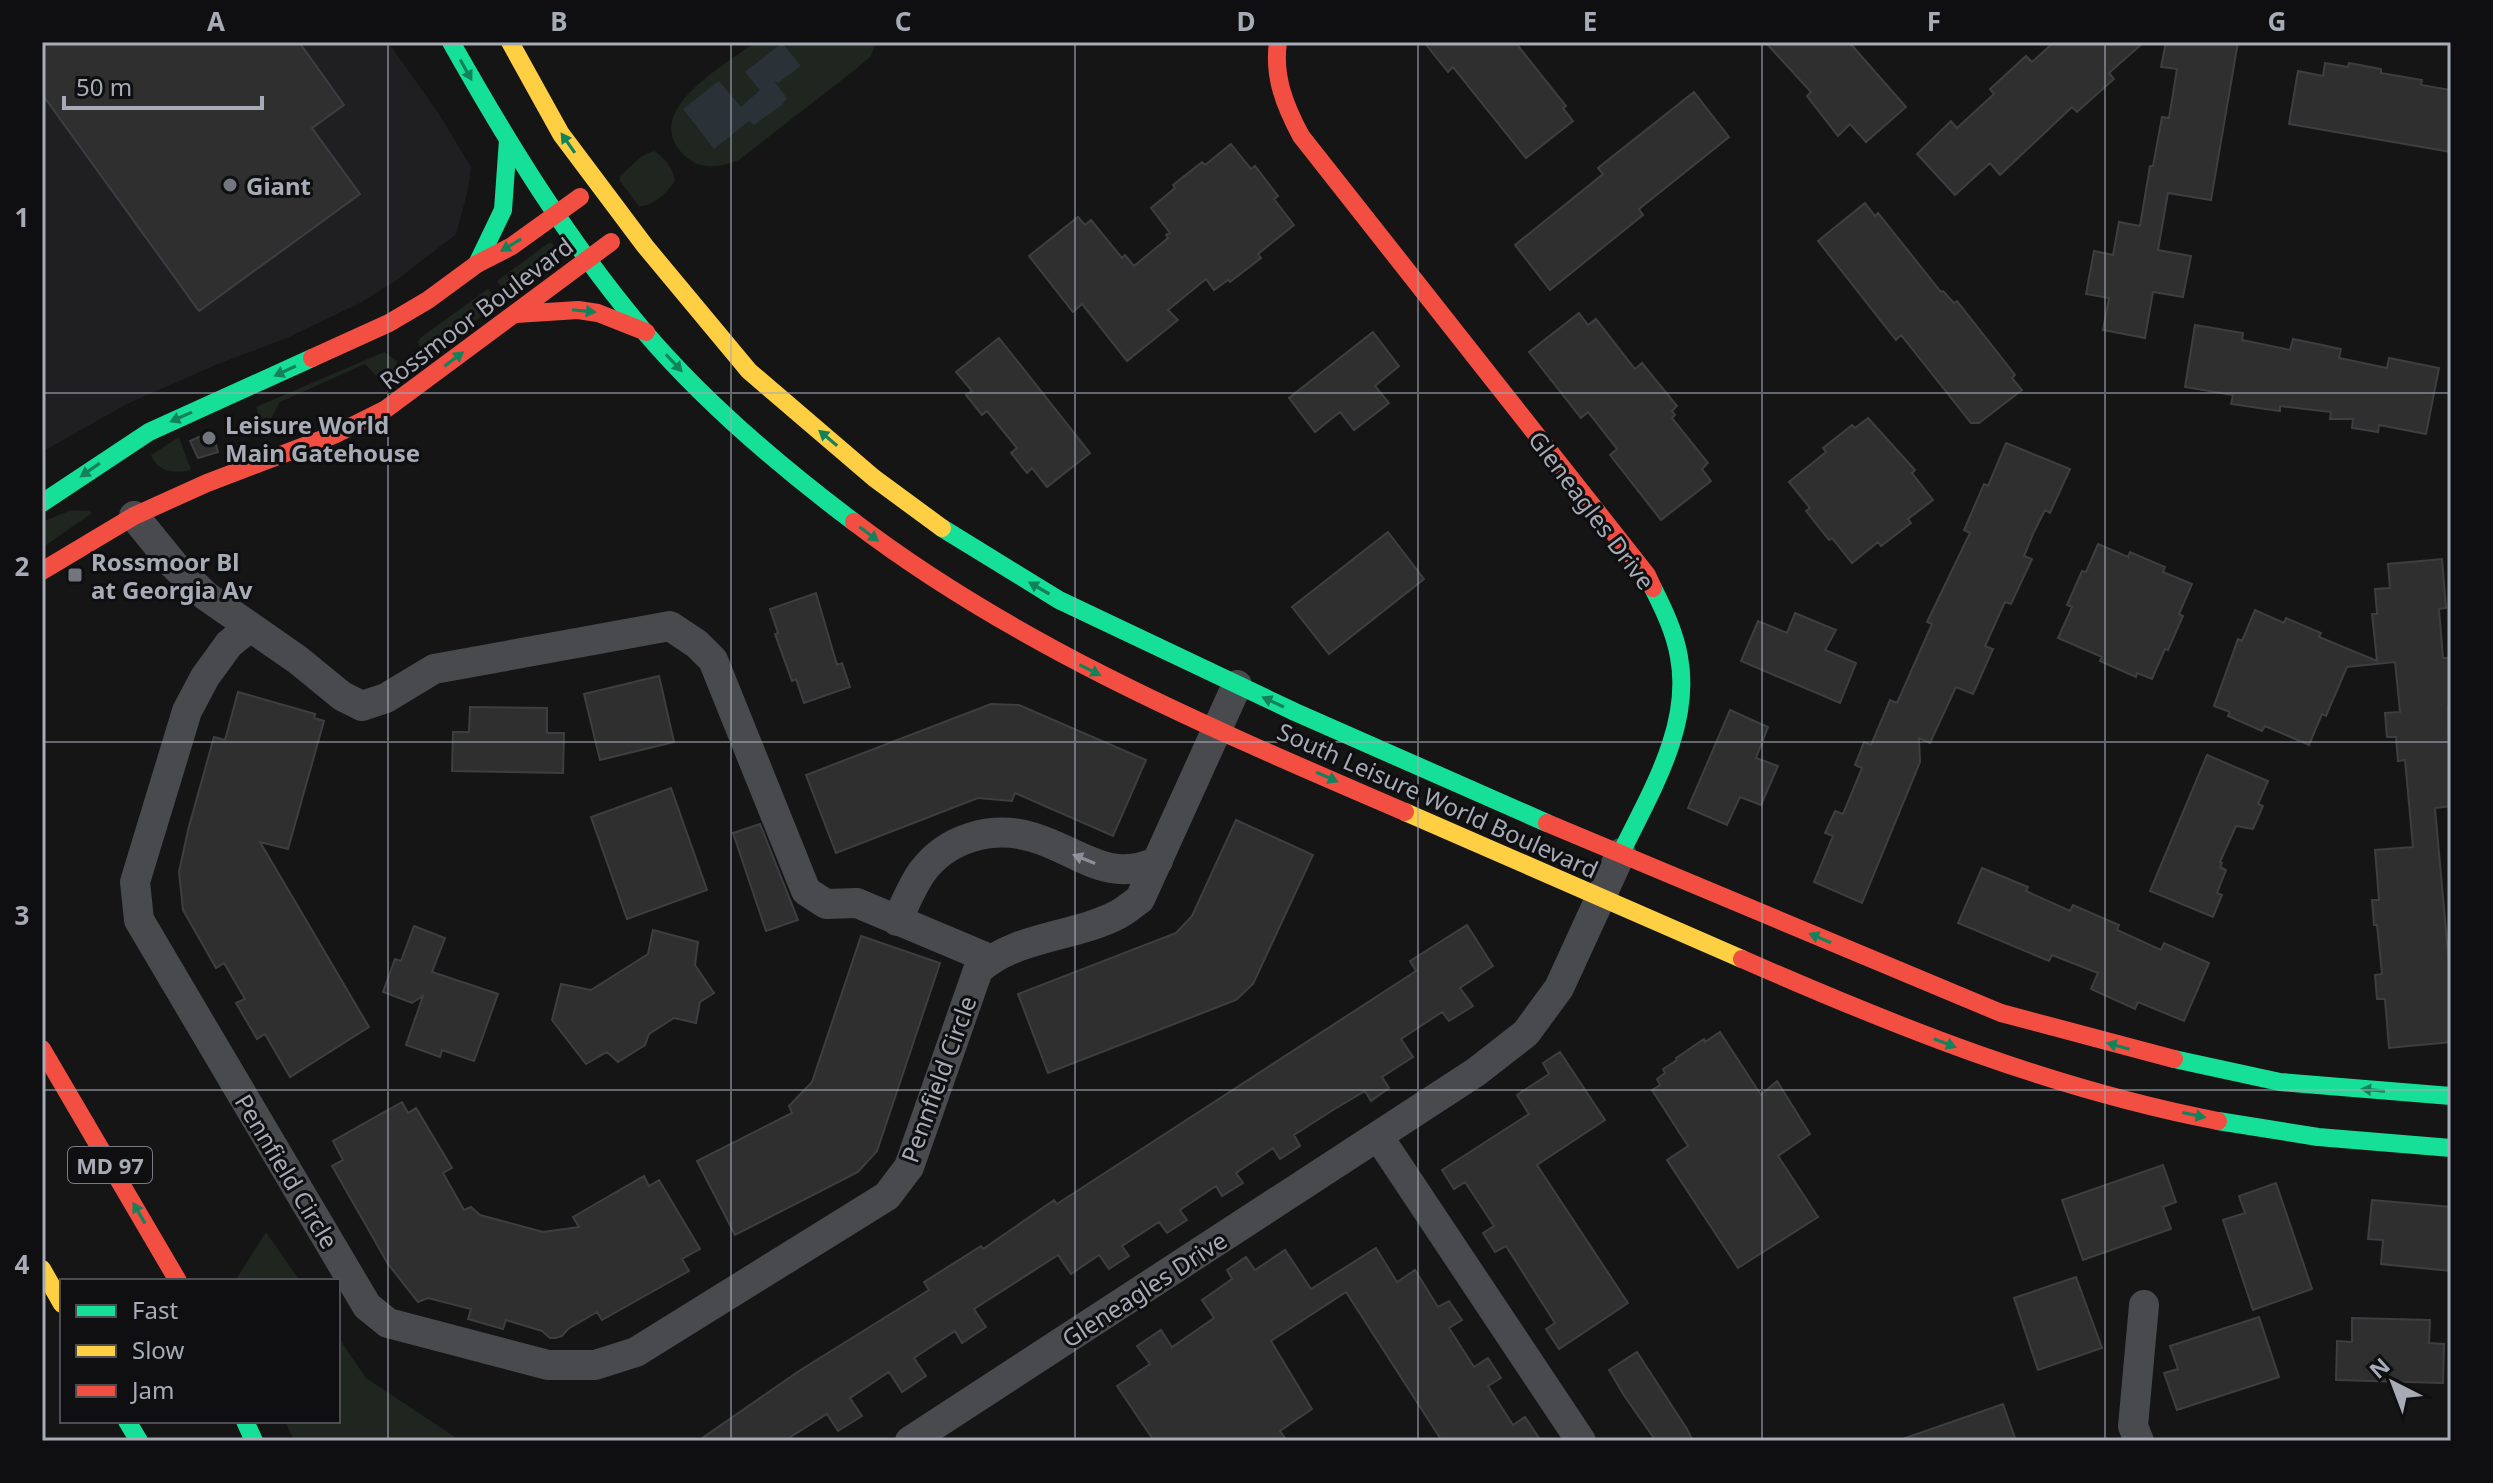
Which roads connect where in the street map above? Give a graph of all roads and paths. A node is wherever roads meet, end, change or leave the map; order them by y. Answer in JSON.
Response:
{"nodes":[{"id":1,"x":451,"y":42,"type":"edge"},
{"id":2,"x":510,"y":42,"type":"edge"},
{"id":3,"x":1278,"y":42,"type":"edge"},
{"id":4,"x":508,"y":140,"type":"junction"},
{"id":5,"x":598,"y":184,"type":"junction"},
{"id":6,"x":555,"y":215,"type":"junction"},
{"id":7,"x":631,"y":228,"type":"junction"},
{"id":8,"x":588,"y":259,"type":"junction"},
{"id":9,"x":477,"y":264,"type":"junction"},
{"id":10,"x":516,"y":314,"type":"junction"},
{"id":11,"x":647,"y":333,"type":"junction"},
{"id":12,"x":87,"y":499,"type":"dead end"},
{"id":13,"x":46,"y":500,"type":"edge"},
{"id":14,"x":122,"y":511,"type":"junction"},
{"id":15,"x":42,"y":571,"type":"edge"},
{"id":16,"x":249,"y":628,"type":"junction"},
{"id":17,"x":1237,"y":685,"type":"junction"},
{"id":18,"x":1217,"y":728,"type":"junction"},
{"id":19,"x":1621,"y":853,"type":"junction"},
{"id":20,"x":1158,"y":861,"type":"junction"},
{"id":21,"x":1601,"y":897,"type":"junction"},
{"id":22,"x":897,"y":921,"type":"junction"},
{"id":23,"x":990,"y":959,"type":"junction"},
{"id":24,"x":42,"y":1049,"type":"edge"},
{"id":25,"x":2451,"y":1096,"type":"edge"},
{"id":26,"x":1378,"y":1136,"type":"junction"},
{"id":27,"x":2451,"y":1148,"type":"edge"},
{"id":28,"x":42,"y":1269,"type":"edge"},
{"id":29,"x":177,"y":1279,"type":"edge"},
{"id":30,"x":60,"y":1300,"type":"edge"},
{"id":31,"x":2144,"y":1305,"type":"dead end"},
{"id":32,"x":128,"y":1423,"type":"edge"},
{"id":33,"x":139,"y":1441,"type":"edge"},
{"id":34,"x":910,"y":1441,"type":"edge"},
{"id":35,"x":1581,"y":1441,"type":"edge"},
{"id":36,"x":2139,"y":1441,"type":"edge"}],
"edges":[{"from":1,"to":4,"type":"street","name":"South Leisure World Boulevard","one_way":true},
{"from":5,"to":2,"type":"street","name":"South Leisure World Boulevard","one_way":true},
{"from":3,"to":19,"type":"street","name":"Gleneagles Drive"},
{"from":4,"to":6,"type":"street","name":"South Leisure World Boulevard"},
{"from":4,"to":9,"type":"street"},
{"from":5,"to":6,"type":"street","name":"Rossmoor Boulevard"},
{"from":5,"to":7,"type":"street","name":"South Leisure World Boulevard"},
{"from":6,"to":8,"type":"street","name":"South Leisure World Boulevard"},
{"from":6,"to":9,"type":"street","name":"Rossmoor Boulevard","one_way":true},
{"from":7,"to":8,"type":"street","name":"Rossmoor Boulevard"},
{"from":17,"to":7,"type":"street","name":"South Leisure World Boulevard","one_way":true},
{"from":8,"to":10,"type":"street","name":"Rossmoor Boulevard"},
{"from":8,"to":11,"type":"street","name":"South Leisure World Boulevard"},
{"from":9,"to":13,"type":"street","name":"Rossmoor Boulevard","one_way":true},
{"from":10,"to":11,"type":"street","one_way":true},
{"from":14,"to":10,"type":"street","name":"Rossmoor Boulevard","one_way":true},
{"from":11,"to":18,"type":"street","name":"South Leisure World Boulevard","one_way":true},
{"from":12,"to":13,"type":"street"},
{"from":14,"to":15,"type":"street","name":"Rossmoor Boulevard"},
{"from":14,"to":16,"type":"street"},
{"from":16,"to":22,"type":"street"},
{"from":16,"to":23,"type":"street","name":"Pennfield Circle"},
{"from":17,"to":18,"type":"street"},
{"from":19,"to":17,"type":"street","name":"South Leisure World Boulevard","one_way":true},
{"from":18,"to":20,"type":"street"},
{"from":18,"to":21,"type":"street","name":"South Leisure World Boulevard","one_way":true},
{"from":19,"to":21,"type":"street","name":"Gleneagles Drive"},
{"from":25,"to":19,"type":"street","name":"South Leisure World Boulevard","one_way":true},
{"from":20,"to":22,"type":"street","one_way":true},
{"from":20,"to":23,"type":"street"},
{"from":21,"to":26,"type":"street","name":"Gleneagles Drive"},
{"from":21,"to":27,"type":"street","name":"South Leisure World Boulevard","one_way":true},
{"from":22,"to":23,"type":"street"},
{"from":29,"to":24,"type":"street","number":"MD 97","one_way":true},
{"from":26,"to":34,"type":"street","name":"Gleneagles Drive"},
{"from":26,"to":35,"type":"street"},
{"from":28,"to":30,"type":"street"},
{"from":31,"to":36,"type":"street"},
{"from":32,"to":33,"type":"street"}]}
